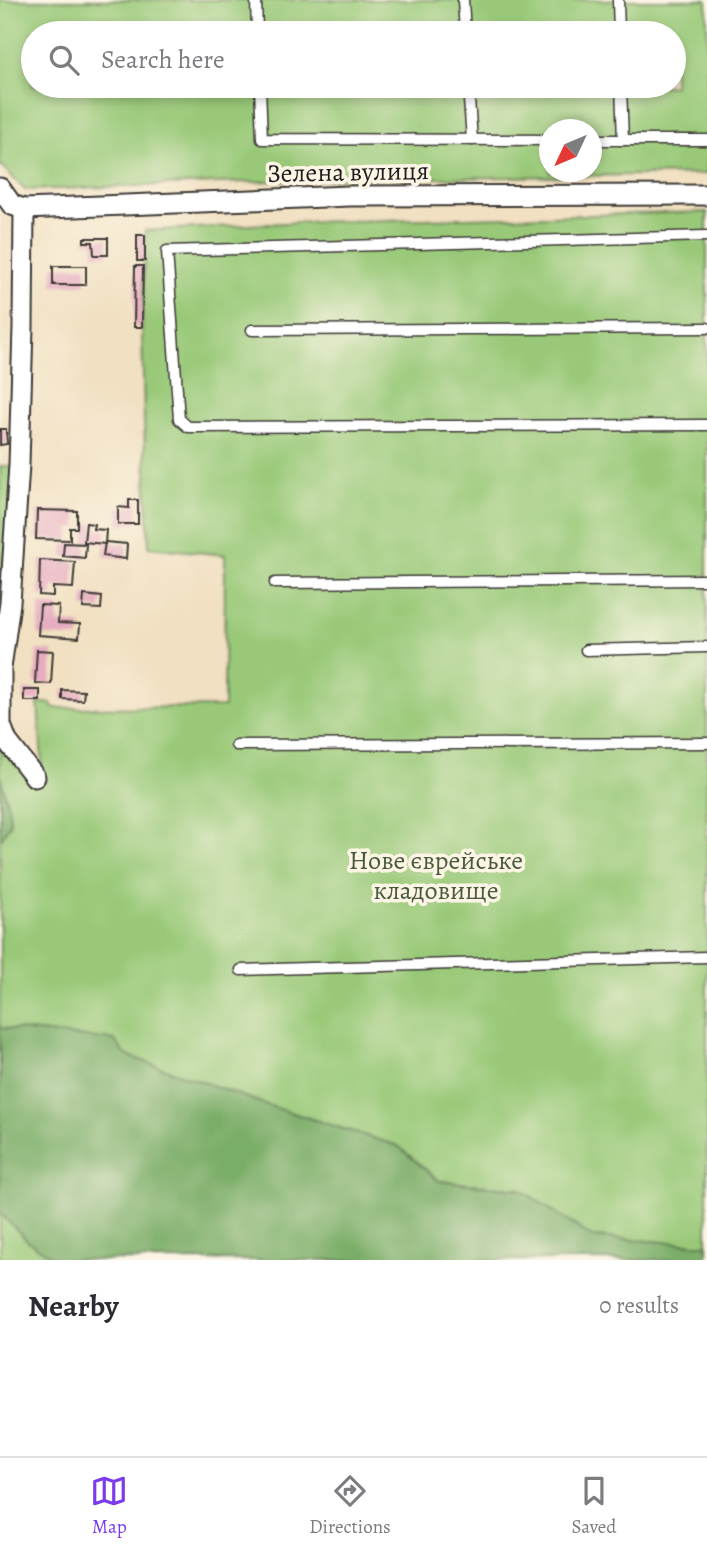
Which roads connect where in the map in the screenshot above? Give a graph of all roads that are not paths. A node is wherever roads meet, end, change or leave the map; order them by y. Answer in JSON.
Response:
{"nodes":[{"id":1,"x":256,"y":0,"type":"edge"},
{"id":2,"x":463,"y":0,"type":"edge"},
{"id":3,"x":618,"y":0,"type":"edge"},
{"id":4,"x":257,"y":21,"type":"edge"},
{"id":5,"x":464,"y":21,"type":"edge"},
{"id":6,"x":619,"y":21,"type":"edge"},
{"id":7,"x":260,"y":98,"type":"edge"},
{"id":8,"x":469,"y":98,"type":"edge"},
{"id":9,"x":621,"y":98,"type":"edge"},
{"id":10,"x":472,"y":140,"type":"junction"},
{"id":11,"x":539,"y":140,"type":"edge"},
{"id":12,"x":602,"y":140,"type":"edge"},
{"id":13,"x":623,"y":140,"type":"junction"},
{"id":14,"x":707,"y":140,"type":"edge"},
{"id":15,"x":0,"y":188,"type":"edge"},
{"id":16,"x":707,"y":195,"type":"edge"},
{"id":17,"x":24,"y":209,"type":"junction"},
{"id":18,"x":707,"y":236,"type":"edge"},
{"id":19,"x":707,"y":328,"type":"edge"},
{"id":20,"x":252,"y":330,"type":"dead end"},
{"id":21,"x":707,"y":425,"type":"edge"},
{"id":22,"x":707,"y":580,"type":"edge"},
{"id":23,"x":275,"y":583,"type":"dead end"},
{"id":24,"x":707,"y":647,"type":"edge"},
{"id":25,"x":586,"y":650,"type":"dead end"},
{"id":26,"x":707,"y":743,"type":"edge"},
{"id":27,"x":236,"y":745,"type":"dead end"},
{"id":28,"x":35,"y":777,"type":"dead end"},
{"id":29,"x":707,"y":957,"type":"edge"},
{"id":30,"x":242,"y":970,"type":"dead end"}],
"edges":[{"from":1,"to":4,"type":"lane"},
{"from":2,"to":5,"type":"lane"},
{"from":3,"to":6,"type":"lane"},
{"from":7,"to":10,"type":"lane"},
{"from":8,"to":10,"type":"lane"},
{"from":9,"to":13,"type":"lane"},
{"from":10,"to":11,"type":"lane"},
{"from":12,"to":13,"type":"lane"},
{"from":13,"to":14,"type":"lane"},
{"from":15,"to":17,"type":"street"},
{"from":16,"to":17,"type":"street","name":"Зелена вулиця"},
{"from":17,"to":28,"type":"street"},
{"from":18,"to":21,"type":"lane"},
{"from":19,"to":20,"type":"lane"},
{"from":22,"to":23,"type":"lane"},
{"from":24,"to":25,"type":"lane"},
{"from":26,"to":27,"type":"lane"},
{"from":29,"to":30,"type":"lane"}]}
